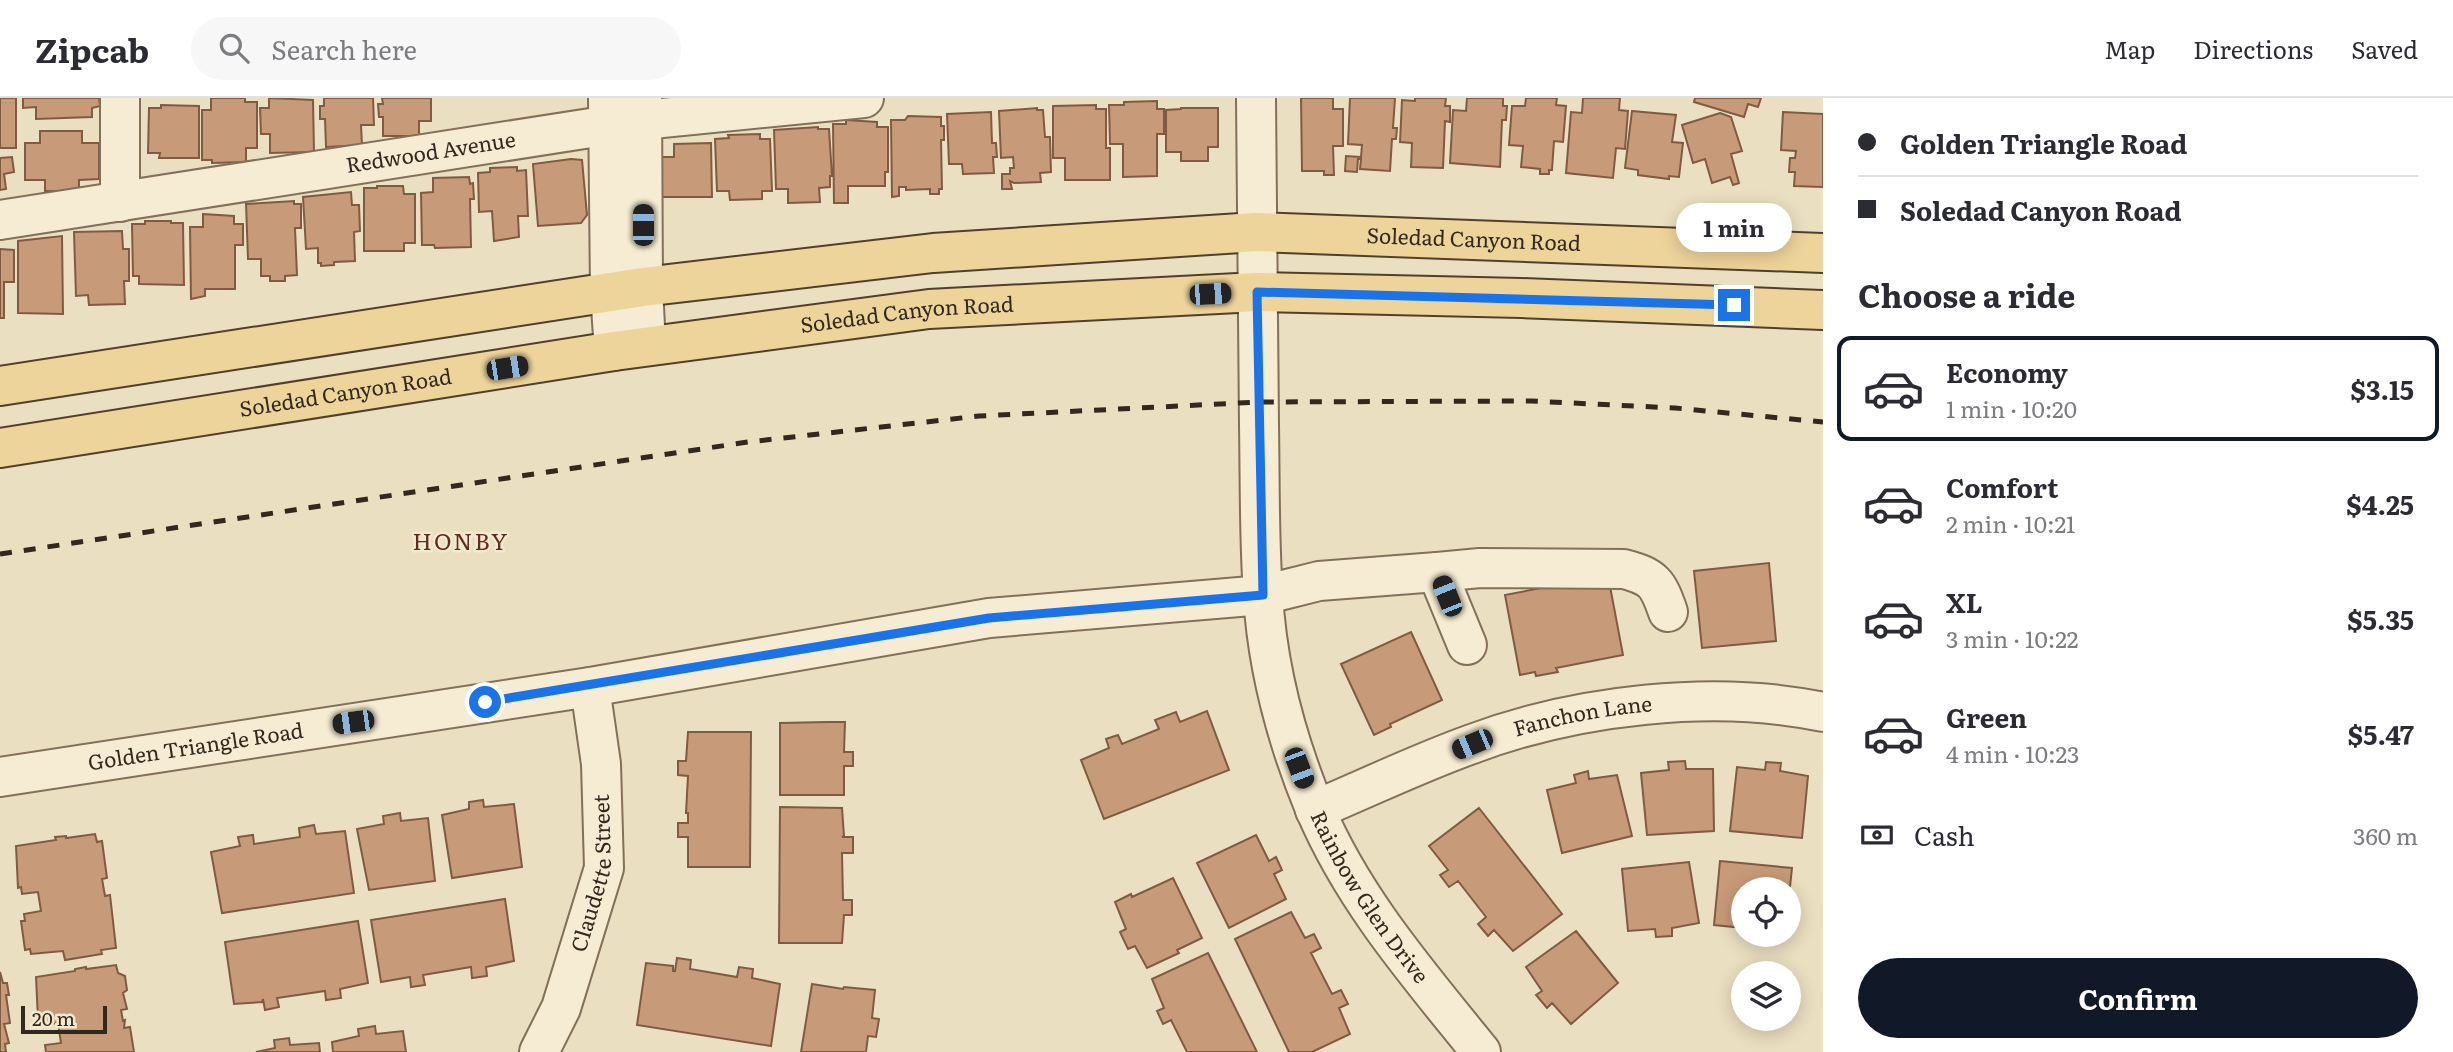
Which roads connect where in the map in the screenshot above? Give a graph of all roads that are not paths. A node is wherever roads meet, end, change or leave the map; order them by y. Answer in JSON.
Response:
{"nodes":[{"id":1,"x":120,"y":98,"type":"edge"},
{"id":2,"x":1255,"y":98,"type":"edge"},
{"id":3,"x":850,"y":99,"type":"edge"},
{"id":4,"x":625,"y":110,"type":"edge"},
{"id":5,"x":120,"y":202,"type":"junction"},
{"id":6,"x":0,"y":220,"type":"edge"},
{"id":7,"x":1255,"y":233,"type":"junction"},
{"id":8,"x":1823,"y":253,"type":"edge"},
{"id":9,"x":626,"y":290,"type":"junction"},
{"id":10,"x":1257,"y":292,"type":"junction"},
{"id":11,"x":1823,"y":310,"type":"edge"},
{"id":12,"x":630,"y":349,"type":"junction"},
{"id":13,"x":0,"y":386,"type":"edge"},
{"id":14,"x":0,"y":448,"type":"edge"},
{"id":15,"x":1437,"y":572,"type":"junction"},
{"id":16,"x":1263,"y":595,"type":"junction"},
{"id":17,"x":1668,"y":612,"type":"dead end"},
{"id":18,"x":1467,"y":645,"type":"dead end"},
{"id":19,"x":590,"y":687,"type":"junction"},
{"id":20,"x":1823,"y":712,"type":"edge"},
{"id":21,"x":0,"y":777,"type":"edge"},
{"id":22,"x":1315,"y":810,"type":"junction"},
{"id":23,"x":539,"y":1052,"type":"edge"},
{"id":24,"x":1481,"y":1052,"type":"edge"}],
"edges":[{"from":1,"to":5,"type":"street"},
{"from":2,"to":7,"type":"street","name":"Rainbow Glen Drive"},
{"from":3,"to":4,"type":"street","name":"Redwood Avenue"},
{"from":4,"to":5,"type":"street","name":"Redwood Avenue"},
{"from":4,"to":9,"type":"street"},
{"from":5,"to":6,"type":"street","name":"Redwood Avenue"},
{"from":7,"to":8,"type":"main road","name":"Soledad Canyon Road"},
{"from":7,"to":9,"type":"main road","name":"Soledad Canyon Road"},
{"from":7,"to":10,"type":"street","name":"Rainbow Glen Drive"},
{"from":9,"to":12,"type":"street"},
{"from":9,"to":13,"type":"main road","name":"Soledad Canyon Road"},
{"from":10,"to":11,"type":"main road","name":"Soledad Canyon Road"},
{"from":10,"to":12,"type":"main road","name":"Soledad Canyon Road"},
{"from":10,"to":16,"type":"street","name":"Rainbow Glen Drive"},
{"from":12,"to":14,"type":"main road","name":"Soledad Canyon Road"},
{"from":15,"to":16,"type":"street","name":"Golden Triangle Road"},
{"from":15,"to":17,"type":"street","name":"Golden Triangle Road"},
{"from":15,"to":18,"type":"street"},
{"from":16,"to":19,"type":"street","name":"Golden Triangle Road"},
{"from":16,"to":22,"type":"street","name":"Rainbow Glen Drive"},
{"from":19,"to":21,"type":"street","name":"Golden Triangle Road"},
{"from":19,"to":23,"type":"street","name":"Claudette Street"},
{"from":20,"to":22,"type":"street","name":"Fanchon Lane"},
{"from":22,"to":24,"type":"street","name":"Rainbow Glen Drive"}]}
